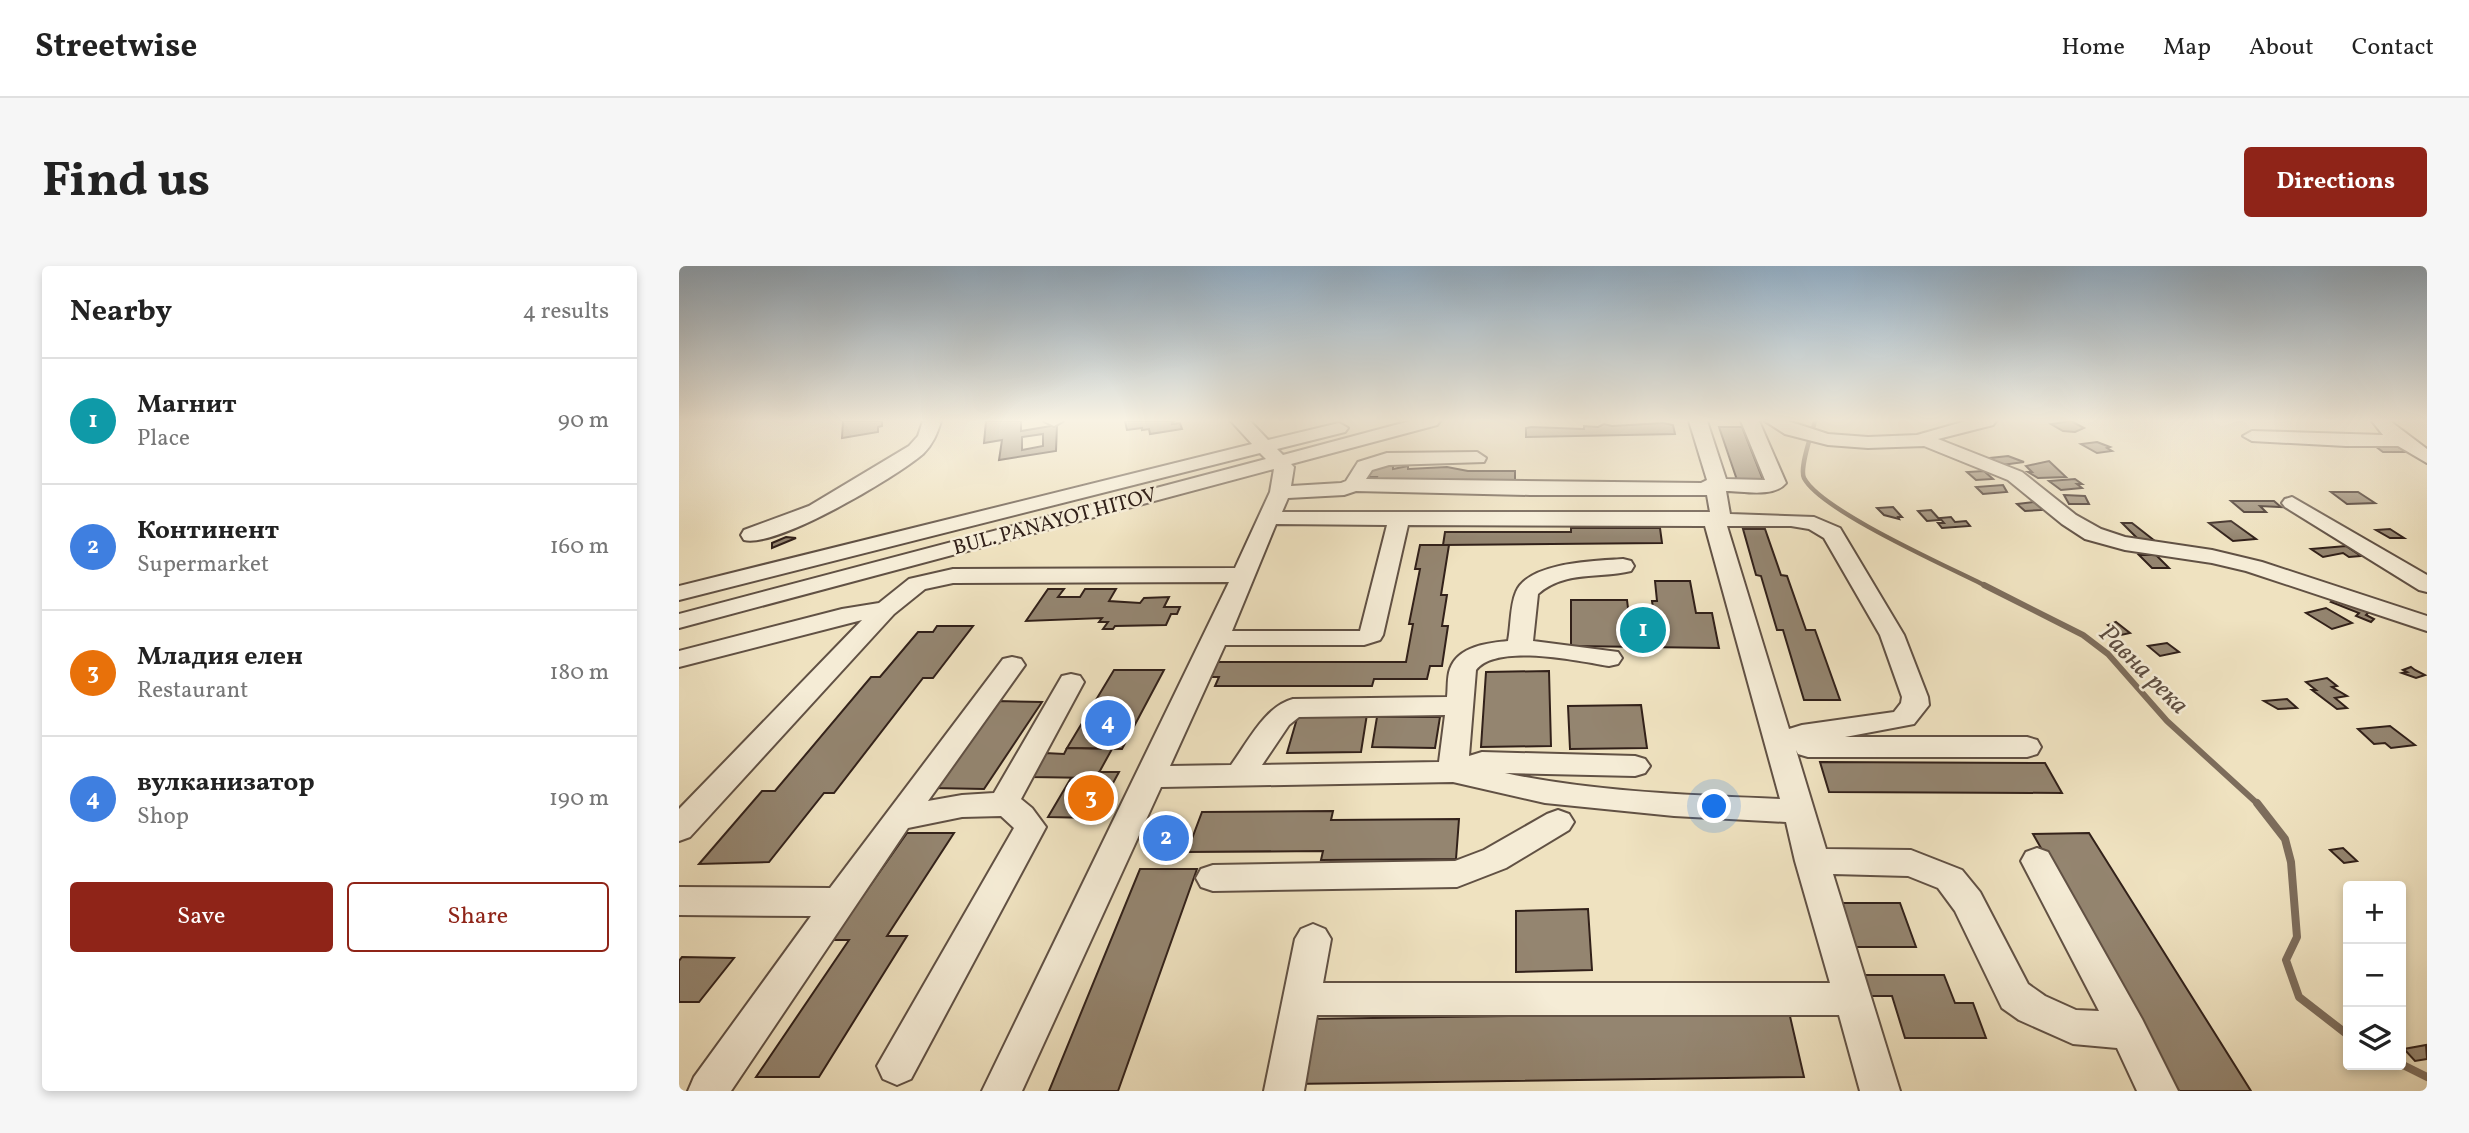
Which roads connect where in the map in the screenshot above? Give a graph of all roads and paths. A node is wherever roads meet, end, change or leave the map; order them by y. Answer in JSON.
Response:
{"nodes":[{"id":1,"x":900,"y":460,"type":"edge"},
{"id":2,"x":1252,"y":460,"type":"edge"},
{"id":3,"x":1254,"y":460,"type":"edge"},
{"id":4,"x":1278,"y":460,"type":"edge"},
{"id":5,"x":1389,"y":460,"type":"edge"},
{"id":6,"x":1710,"y":460,"type":"edge"},
{"id":7,"x":1766,"y":460,"type":"edge"},
{"id":8,"x":1980,"y":460,"type":"edge"},
{"id":9,"x":1353,"y":485,"type":"junction"},
{"id":10,"x":1713,"y":487,"type":"junction"},
{"id":11,"x":1280,"y":492,"type":"junction"},
{"id":12,"x":2292,"y":503,"type":"dead end"},
{"id":13,"x":1269,"y":518,"type":"junction"},
{"id":14,"x":1399,"y":518,"type":"junction"},
{"id":15,"x":1714,"y":519,"type":"junction"},
{"id":16,"x":752,"y":535,"type":"junction"},
{"id":17,"x":1623,"y":566,"type":"dead end"},
{"id":18,"x":1245,"y":575,"type":"junction"},
{"id":19,"x":773,"y":577,"type":"junction"},
{"id":20,"x":744,"y":584,"type":"junction"},
{"id":21,"x":2427,"y":585,"type":"edge"},
{"id":22,"x":679,"y":593,"type":"edge"},
{"id":23,"x":893,"y":603,"type":"junction"},
{"id":24,"x":679,"y":608,"type":"edge"},
{"id":25,"x":679,"y":621,"type":"edge"},
{"id":26,"x":2427,"y":624,"type":"edge"},
{"id":27,"x":1216,"y":638,"type":"junction"},
{"id":28,"x":1520,"y":649,"type":"junction"},
{"id":29,"x":1609,"y":658,"type":"dead end"},
{"id":30,"x":679,"y":659,"type":"edge"},
{"id":31,"x":1012,"y":665,"type":"dead end"},
{"id":32,"x":1071,"y":682,"type":"dead end"},
{"id":33,"x":1459,"y":706,"type":"junction"},
{"id":34,"x":1780,"y":747,"type":"junction"},
{"id":35,"x":2027,"y":747,"type":"dead end"},
{"id":36,"x":1635,"y":766,"type":"dead end"},
{"id":37,"x":1453,"y":772,"type":"junction"},
{"id":38,"x":1239,"y":776,"type":"junction"},
{"id":39,"x":1150,"y":777,"type":"junction"},
{"id":40,"x":1003,"y":805,"type":"junction"},
{"id":41,"x":1797,"y":811,"type":"junction"},
{"id":42,"x":898,"y":819,"type":"junction"},
{"id":43,"x":1557,"y":822,"type":"dead end"},
{"id":44,"x":679,"y":829,"type":"edge"},
{"id":45,"x":1811,"y":860,"type":"junction"},
{"id":46,"x":2037,"y":862,"type":"dead end"},
{"id":47,"x":1213,"y":878,"type":"dead end"},
{"id":48,"x":679,"y":901,"type":"edge"},
{"id":49,"x":840,"y":902,"type":"junction"},
{"id":50,"x":1313,"y":940,"type":"dead end"},
{"id":51,"x":1301,"y":999,"type":"junction"},
{"id":52,"x":1853,"y":999,"type":"junction"},
{"id":53,"x":2129,"y":1031,"type":"junction"},
{"id":54,"x":897,"y":1066,"type":"dead end"},
{"id":55,"x":708,"y":1091,"type":"edge"},
{"id":56,"x":1002,"y":1091,"type":"edge"},
{"id":57,"x":1284,"y":1091,"type":"edge"},
{"id":58,"x":1880,"y":1091,"type":"edge"},
{"id":59,"x":2158,"y":1091,"type":"edge"}],
"edges":[{"from":1,"to":16,"type":"street"},
{"from":2,"to":19,"type":"street"},
{"from":3,"to":25,"type":"street","name":"BUL. PANAYOT HITOV"},
{"from":4,"to":11,"type":"street"},
{"from":5,"to":9,"type":"street"},
{"from":6,"to":10,"type":"street"},
{"from":7,"to":10,"type":"street"},
{"from":8,"to":26,"type":"street"},
{"from":9,"to":10,"type":"street"},
{"from":9,"to":11,"type":"street"},
{"from":10,"to":15,"type":"street"},
{"from":11,"to":13,"type":"street"},
{"from":12,"to":21,"type":"street"},
{"from":13,"to":14,"type":"street"},
{"from":13,"to":18,"type":"street"},
{"from":14,"to":15,"type":"street"},
{"from":14,"to":27,"type":"street"},
{"from":15,"to":34,"type":"street"},
{"from":15,"to":34,"type":"street"},
{"from":16,"to":19,"type":"street"},
{"from":16,"to":20,"type":"street"},
{"from":17,"to":28,"type":"street"},
{"from":18,"to":23,"type":"street"},
{"from":18,"to":27,"type":"street"},
{"from":19,"to":20,"type":"street"},
{"from":20,"to":22,"type":"street"},
{"from":20,"to":24,"type":"street"},
{"from":23,"to":30,"type":"street"},
{"from":23,"to":44,"type":"street"},
{"from":27,"to":39,"type":"street"},
{"from":28,"to":29,"type":"street"},
{"from":28,"to":33,"type":"street"},
{"from":31,"to":42,"type":"street"},
{"from":32,"to":40,"type":"street"},
{"from":33,"to":37,"type":"street"},
{"from":33,"to":38,"type":"street"},
{"from":34,"to":35,"type":"street"},
{"from":34,"to":41,"type":"street"},
{"from":36,"to":37,"type":"street"},
{"from":37,"to":38,"type":"street"},
{"from":37,"to":41,"type":"street"},
{"from":38,"to":39,"type":"street"},
{"from":39,"to":56,"type":"street"},
{"from":40,"to":42,"type":"street"},
{"from":40,"to":54,"type":"street"},
{"from":41,"to":45,"type":"street"},
{"from":42,"to":49,"type":"street"},
{"from":43,"to":47,"type":"street"},
{"from":45,"to":52,"type":"street"},
{"from":45,"to":53,"type":"street"},
{"from":46,"to":53,"type":"street"},
{"from":48,"to":49,"type":"street"},
{"from":49,"to":55,"type":"street"},
{"from":50,"to":51,"type":"street"},
{"from":51,"to":52,"type":"street"},
{"from":51,"to":57,"type":"street"},
{"from":52,"to":58,"type":"street"},
{"from":53,"to":59,"type":"street"}]}
